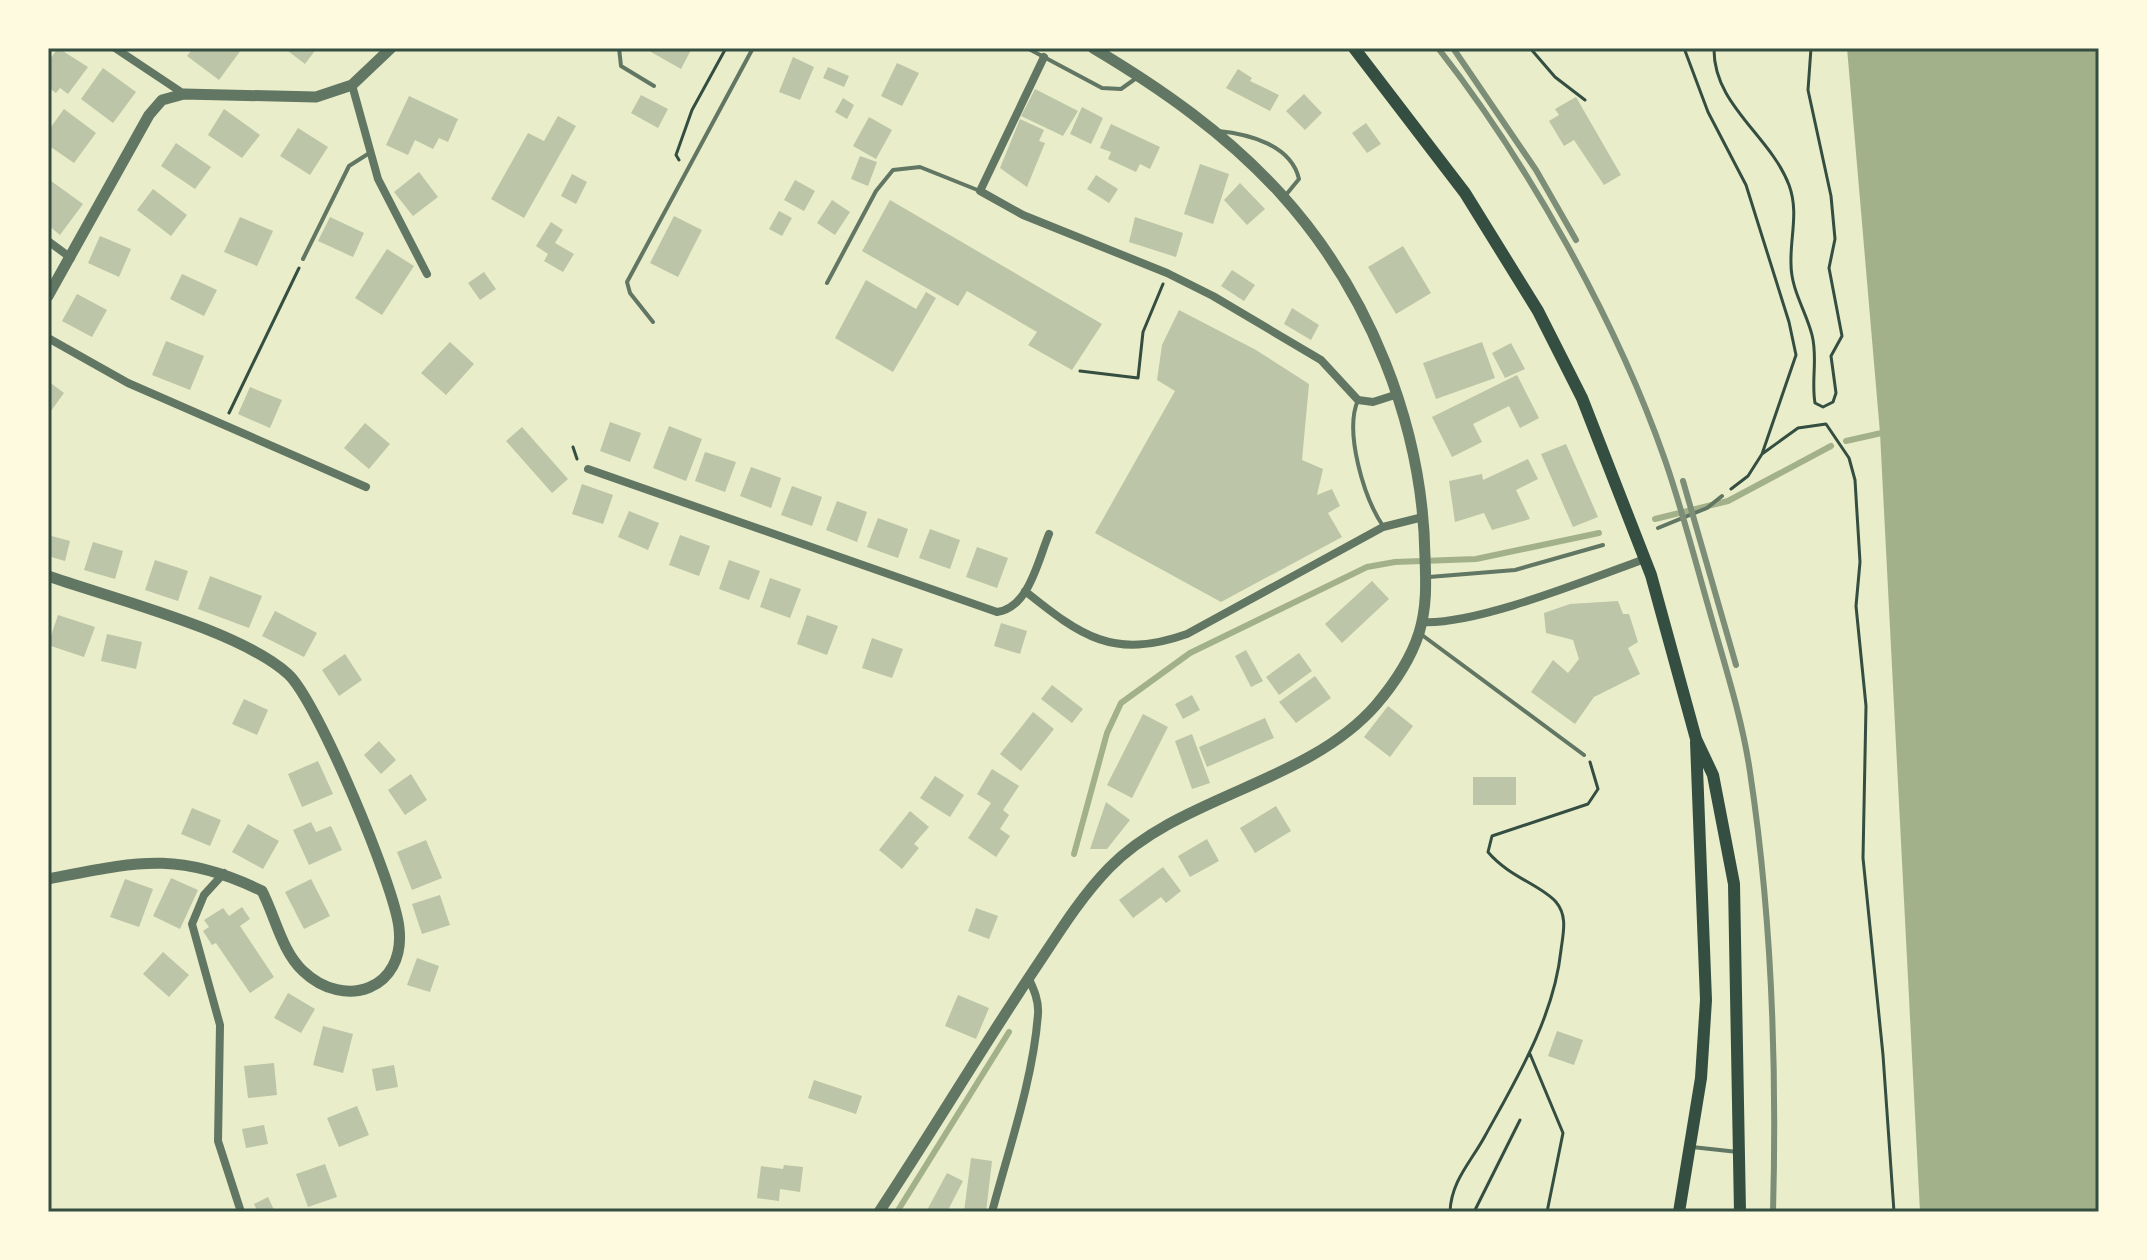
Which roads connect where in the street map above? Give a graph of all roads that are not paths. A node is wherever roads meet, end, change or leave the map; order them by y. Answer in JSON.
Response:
{"nodes":[{"id":1,"x":115,"y":48,"type":"edge"},
{"id":2,"x":391,"y":48,"type":"edge"},
{"id":3,"x":619,"y":48,"type":"edge"},
{"id":4,"x":753,"y":48,"type":"edge"},
{"id":5,"x":1027,"y":48,"type":"edge"},
{"id":6,"x":1093,"y":48,"type":"edge"},
{"id":7,"x":1354,"y":48,"type":"edge"},
{"id":8,"x":1044,"y":57,"type":"junction"},
{"id":9,"x":1139,"y":75,"type":"junction"},
{"id":10,"x":352,"y":85,"type":"junction"},
{"id":11,"x":654,"y":86,"type":"dead end"},
{"id":12,"x":184,"y":94,"type":"junction"},
{"id":13,"x":1215,"y":131,"type":"junction"},
{"id":14,"x":372,"y":151,"type":"junction"},
{"id":15,"x":980,"y":191,"type":"junction"},
{"id":16,"x":1284,"y":197,"type":"junction"},
{"id":17,"x":48,"y":241,"type":"edge"},
{"id":18,"x":71,"y":258,"type":"junction"},
{"id":19,"x":303,"y":259,"type":"road end"},
{"id":20,"x":427,"y":274,"type":"dead end"},
{"id":21,"x":827,"y":283,"type":"dead end"},
{"id":22,"x":48,"y":296,"type":"edge"},
{"id":23,"x":653,"y":322,"type":"dead end"},
{"id":24,"x":48,"y":338,"type":"edge"},
{"id":25,"x":1398,"y":394,"type":"junction"},
{"id":26,"x":1358,"y":400,"type":"junction"},
{"id":27,"x":588,"y":469,"type":"dead end"},
{"id":28,"x":366,"y":487,"type":"dead end"},
{"id":29,"x":1722,"y":496,"type":"road end"},
{"id":30,"x":1423,"y":517,"type":"junction"},
{"id":31,"x":1383,"y":527,"type":"junction"},
{"id":32,"x":1658,"y":528,"type":"dead end"},
{"id":33,"x":1049,"y":534,"type":"dead end"},
{"id":34,"x":1603,"y":545,"type":"dead end"},
{"id":35,"x":1645,"y":559,"type":"junction"},
{"id":36,"x":1426,"y":573,"type":"junction"},
{"id":37,"x":48,"y":576,"type":"edge"},
{"id":38,"x":1025,"y":591,"type":"junction"},
{"id":39,"x":1420,"y":628,"type":"junction"},
{"id":40,"x":1696,"y":739,"type":"junction"},
{"id":41,"x":1584,"y":755,"type":"road end"},
{"id":42,"x":224,"y":873,"type":"junction"},
{"id":43,"x":48,"y":879,"type":"edge"},
{"id":44,"x":1029,"y":979,"type":"junction"},
{"id":45,"x":1692,"y":1147,"type":"junction"},
{"id":46,"x":1741,"y":1152,"type":"junction"},
{"id":47,"x":241,"y":1212,"type":"edge"},
{"id":48,"x":879,"y":1212,"type":"edge"},
{"id":49,"x":992,"y":1212,"type":"edge"},
{"id":50,"x":1679,"y":1212,"type":"edge"},
{"id":51,"x":1740,"y":1212,"type":"edge"}],
"edges":[{"from":1,"to":12,"type":"street"},
{"from":2,"to":10,"type":"street"},
{"from":3,"to":11,"type":"lane"},
{"from":4,"to":23,"type":"lane"},
{"from":5,"to":8,"type":"lane"},
{"from":6,"to":9,"type":"street"},
{"from":7,"to":35,"type":"main road"},
{"from":8,"to":9,"type":"lane"},
{"from":8,"to":15,"type":"street"},
{"from":9,"to":13,"type":"street"},
{"from":10,"to":12,"type":"street"},
{"from":10,"to":14,"type":"street"},
{"from":12,"to":18,"type":"street"},
{"from":13,"to":16,"type":"street"},
{"from":13,"to":16,"type":"lane"},
{"from":14,"to":19,"type":"lane"},
{"from":14,"to":20,"type":"street"},
{"from":15,"to":21,"type":"lane"},
{"from":15,"to":26,"type":"street"},
{"from":16,"to":25,"type":"street"},
{"from":17,"to":18,"type":"street"},
{"from":18,"to":22,"type":"street"},
{"from":24,"to":28,"type":"street"},
{"from":25,"to":26,"type":"street"},
{"from":25,"to":30,"type":"street"},
{"from":26,"to":31,"type":"lane"},
{"from":27,"to":38,"type":"street"},
{"from":29,"to":32,"type":"lane"},
{"from":30,"to":31,"type":"street"},
{"from":30,"to":36,"type":"street"},
{"from":31,"to":38,"type":"street"},
{"from":33,"to":38,"type":"street"},
{"from":34,"to":36,"type":"lane"},
{"from":35,"to":39,"type":"street"},
{"from":35,"to":40,"type":"main road"},
{"from":36,"to":39,"type":"street"},
{"from":37,"to":42,"type":"street"},
{"from":39,"to":41,"type":"lane"},
{"from":39,"to":44,"type":"street"},
{"from":40,"to":45,"type":"main road"},
{"from":40,"to":46,"type":"main road"},
{"from":42,"to":43,"type":"street"},
{"from":42,"to":47,"type":"street"},
{"from":44,"to":48,"type":"street"},
{"from":44,"to":49,"type":"street"},
{"from":45,"to":46,"type":"lane"},
{"from":45,"to":50,"type":"main road"},
{"from":46,"to":51,"type":"main road"}]}
